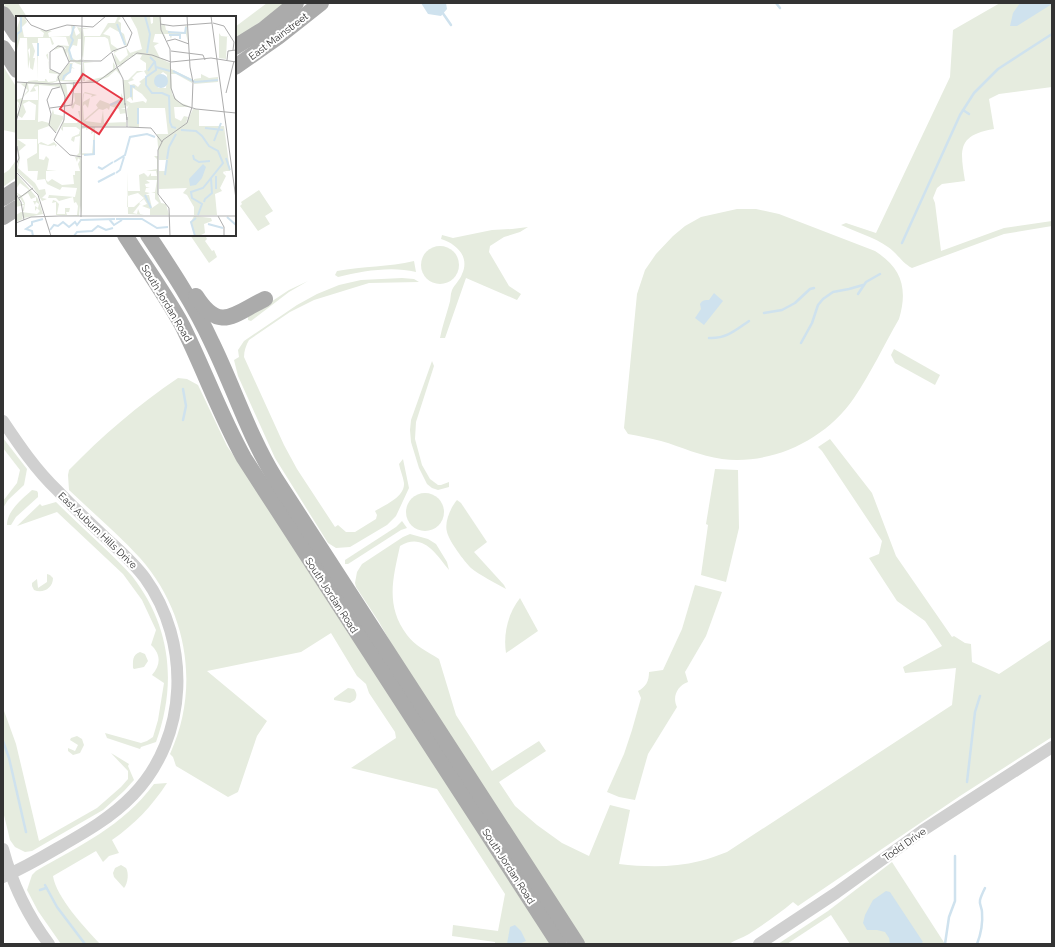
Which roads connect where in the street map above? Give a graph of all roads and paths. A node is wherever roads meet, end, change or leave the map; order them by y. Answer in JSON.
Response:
{"nodes":[{"id":1,"x":296,"y":3,"type":"edge"},
{"id":2,"x":321,"y":3,"type":"edge"},
{"id":3,"x":3,"y":14,"type":"edge"},
{"id":4,"x":16,"y":34,"type":"edge"},
{"id":5,"x":236,"y":46,"type":"edge"},
{"id":6,"x":3,"y":48,"type":"edge"},
{"id":7,"x":236,"y":66,"type":"edge"},
{"id":8,"x":16,"y":68,"type":"edge"},
{"id":9,"x":16,"y":190,"type":"edge"},
{"id":10,"x":3,"y":198,"type":"edge"},
{"id":11,"x":16,"y":209,"type":"edge"},
{"id":12,"x":3,"y":217,"type":"edge"},
{"id":13,"x":16,"y":218,"type":"edge"},
{"id":14,"x":3,"y":223,"type":"edge"},
{"id":15,"x":125,"y":236,"type":"edge"},
{"id":16,"x":149,"y":236,"type":"edge"},
{"id":17,"x":175,"y":276,"type":"junction"},
{"id":18,"x":265,"y":299,"type":"dead end"},
{"id":19,"x":3,"y":421,"type":"edge"},
{"id":20,"x":1052,"y":747,"type":"edge"},
{"id":21,"x":3,"y":849,"type":"edge"},
{"id":22,"x":7,"y":876,"type":"edge"},
{"id":23,"x":49,"y":944,"type":"edge"},
{"id":24,"x":559,"y":944,"type":"edge"},
{"id":25,"x":577,"y":944,"type":"edge"},
{"id":26,"x":758,"y":944,"type":"edge"}],
"edges":[{"from":1,"to":5,"type":"main road","name":"East Mainstreet"},
{"from":2,"to":7,"type":"main road","name":"East Mainstreet"},
{"from":3,"to":4,"type":"main road"},
{"from":6,"to":8,"type":"main road"},
{"from":9,"to":10,"type":"main road"},
{"from":11,"to":12,"type":"main road"},
{"from":13,"to":14,"type":"main road"},
{"from":15,"to":24,"type":"main road","name":"South Jordan Road"},
{"from":16,"to":17,"type":"main road","name":"South Jordan Road"},
{"from":17,"to":18,"type":"main road"},
{"from":17,"to":25,"type":"main road","name":"South Jordan Road"},
{"from":19,"to":22,"type":"street","name":"East Auburn Hills Drive"},
{"from":20,"to":26,"type":"street","name":"Todd Drive"},
{"from":21,"to":22,"type":"street"},
{"from":22,"to":23,"type":"street"}]}
